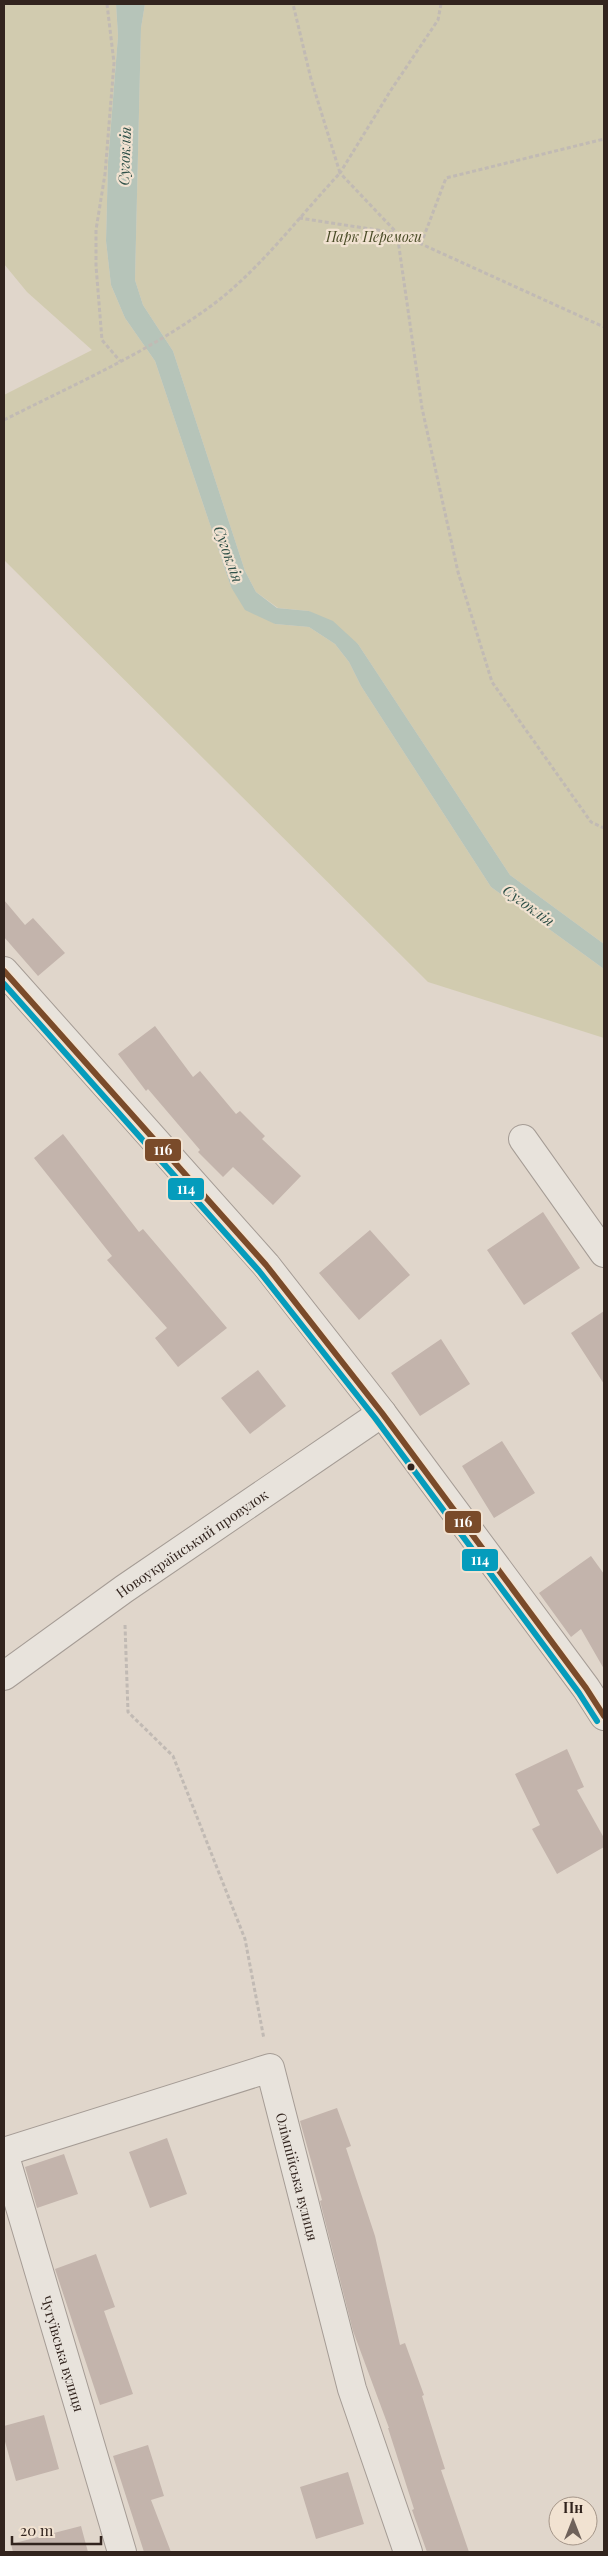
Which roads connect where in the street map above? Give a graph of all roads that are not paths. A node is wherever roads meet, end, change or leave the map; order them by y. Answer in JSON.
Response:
{"nodes":[{"id":1,"x":4,"y":971,"type":"edge"},
{"id":2,"x":523,"y":1139,"type":"dead end"},
{"id":3,"x":604,"y":1253,"type":"edge"},
{"id":4,"x":382,"y":1413,"type":"junction"},
{"id":5,"x":4,"y":1676,"type":"edge"},
{"id":6,"x":604,"y":1716,"type":"edge"},
{"id":7,"x":4,"y":2152,"type":"edge"},
{"id":8,"x":122,"y":2552,"type":"edge"},
{"id":9,"x":408,"y":2552,"type":"edge"}],
"edges":[{"from":1,"to":4,"type":"street"},
{"from":2,"to":3,"type":"street"},
{"from":4,"to":5,"type":"street","name":"Новоукраїнський провулок"},
{"from":4,"to":6,"type":"street"},
{"from":7,"to":8,"type":"street","name":"Чугуївська вулиця"},
{"from":7,"to":9,"type":"street","name":"Олімпійська вулиця"}]}
